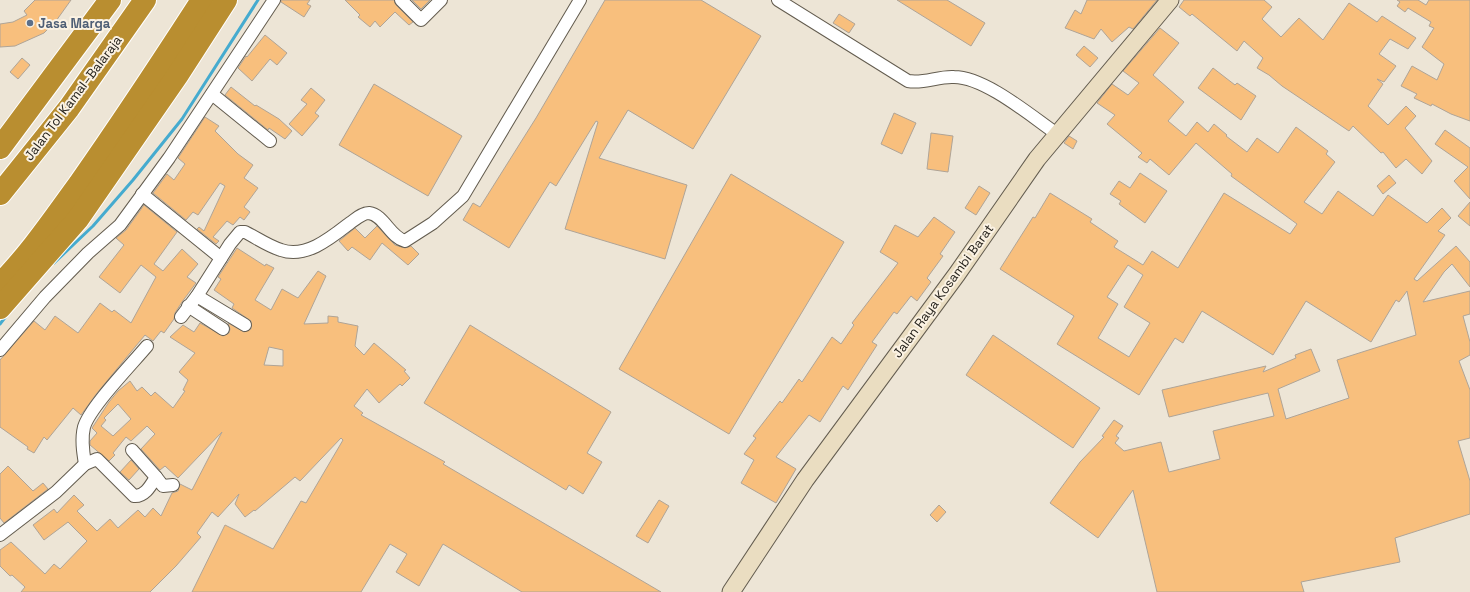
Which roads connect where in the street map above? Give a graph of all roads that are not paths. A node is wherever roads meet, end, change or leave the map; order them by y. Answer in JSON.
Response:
{"nodes":[{"id":1,"x":110,"y":0,"type":"edge"},
{"id":2,"x":145,"y":0,"type":"edge"},
{"id":3,"x":202,"y":0,"type":"edge"},
{"id":4,"x":226,"y":0,"type":"edge"},
{"id":5,"x":274,"y":0,"type":"edge"},
{"id":6,"x":401,"y":0,"type":"edge"},
{"id":7,"x":441,"y":0,"type":"edge"},
{"id":8,"x":580,"y":0,"type":"edge"},
{"id":9,"x":778,"y":0,"type":"edge"},
{"id":10,"x":1170,"y":0,"type":"edge"},
{"id":11,"x":84,"y":36,"type":"junction"},
{"id":12,"x":212,"y":94,"type":"junction"},
{"id":13,"x":0,"y":132,"type":"edge"},
{"id":14,"x":1057,"y":134,"type":"junction"},
{"id":15,"x":270,"y":141,"type":"dead end"},
{"id":16,"x":0,"y":148,"type":"edge"},
{"id":17,"x":0,"y":194,"type":"edge"},
{"id":18,"x":142,"y":194,"type":"junction"},
{"id":19,"x":221,"y":258,"type":"junction"},
{"id":20,"x":0,"y":284,"type":"edge"},
{"id":21,"x":197,"y":296,"type":"junction"},
{"id":22,"x":188,"y":306,"type":"junction"},
{"id":23,"x":0,"y":308,"type":"edge"},
{"id":24,"x":181,"y":317,"type":"dead end"},
{"id":25,"x":245,"y":324,"type":"dead end"},
{"id":26,"x":223,"y":329,"type":"dead end"},
{"id":27,"x":147,"y":346,"type":"dead end"},
{"id":28,"x":0,"y":350,"type":"edge"},
{"id":29,"x":132,"y":450,"type":"dead end"},
{"id":30,"x":85,"y":464,"type":"junction"},
{"id":31,"x":156,"y":477,"type":"junction"},
{"id":32,"x":173,"y":485,"type":"dead end"},
{"id":33,"x":0,"y":535,"type":"edge"},
{"id":34,"x":731,"y":592,"type":"edge"}],
"edges":[{"from":1,"to":11,"type":"highway"},
{"from":2,"to":17,"type":"highway","name":"Jalan Tol Kamal–Balaraja"},
{"from":3,"to":20,"type":"highway"},
{"from":4,"to":23,"type":"highway"},
{"from":5,"to":12,"type":"street"},
{"from":6,"to":7,"type":"street"},
{"from":8,"to":19,"type":"street"},
{"from":9,"to":14,"type":"street"},
{"from":10,"to":14,"type":"main road","name":"Jalan Raya Kosambi Barat"},
{"from":11,"to":13,"type":"highway"},
{"from":11,"to":16,"type":"highway"},
{"from":12,"to":15,"type":"street"},
{"from":12,"to":18,"type":"street"},
{"from":14,"to":34,"type":"main road","name":"Jalan Raya Kosambi Barat"},
{"from":18,"to":19,"type":"street"},
{"from":18,"to":28,"type":"street"},
{"from":19,"to":21,"type":"street"},
{"from":21,"to":22,"type":"street"},
{"from":21,"to":25,"type":"street"},
{"from":22,"to":24,"type":"street"},
{"from":22,"to":26,"type":"street"},
{"from":27,"to":30,"type":"street"},
{"from":29,"to":31,"type":"street"},
{"from":30,"to":31,"type":"street"},
{"from":30,"to":33,"type":"street"},
{"from":31,"to":32,"type":"street"}]}
